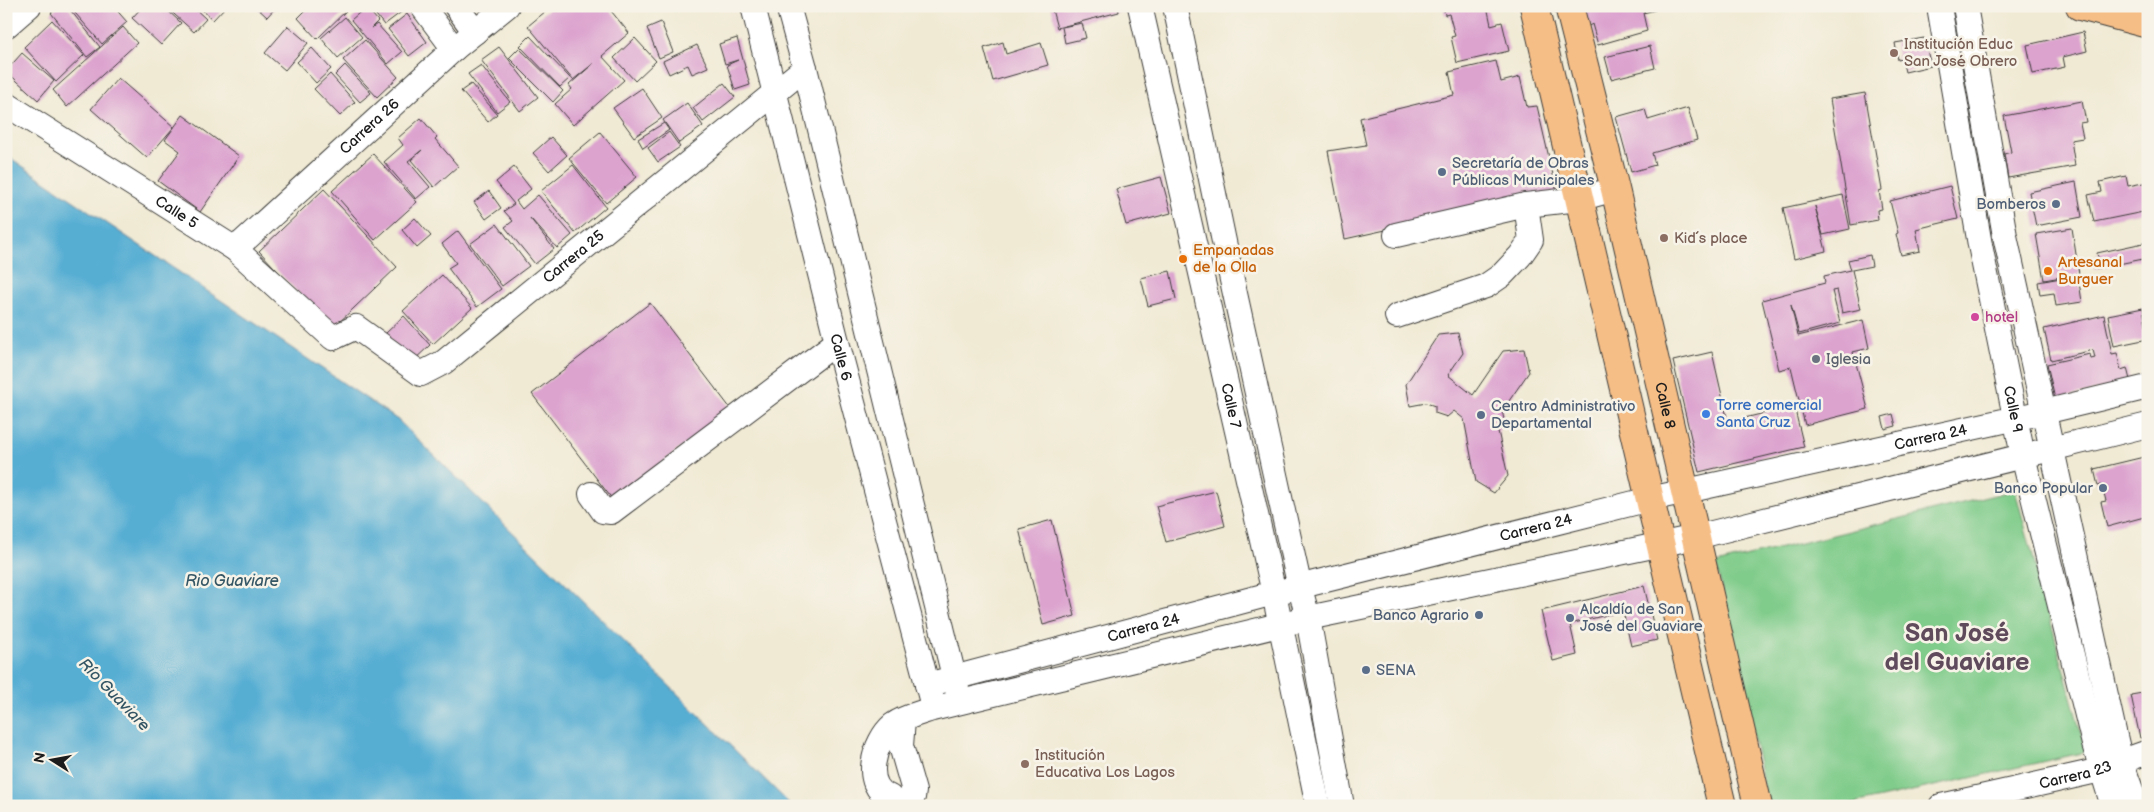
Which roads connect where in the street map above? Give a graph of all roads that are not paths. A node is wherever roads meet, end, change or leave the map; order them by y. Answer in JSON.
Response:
{"nodes":[{"id":1,"x":29,"y":6,"type":"edge"},
{"id":2,"x":422,"y":6,"type":"edge"},
{"id":3,"x":456,"y":6,"type":"edge"},
{"id":4,"x":507,"y":6,"type":"edge"},
{"id":5,"x":753,"y":6,"type":"edge"},
{"id":6,"x":788,"y":6,"type":"edge"},
{"id":7,"x":1140,"y":6,"type":"edge"},
{"id":8,"x":1175,"y":6,"type":"edge"},
{"id":9,"x":1534,"y":6,"type":"edge"},
{"id":10,"x":1569,"y":6,"type":"edge"},
{"id":11,"x":1939,"y":6,"type":"edge"},
{"id":12,"x":1965,"y":6,"type":"edge"},
{"id":13,"x":2080,"y":6,"type":"edge"},
{"id":14,"x":2148,"y":24,"type":"edge"},
{"id":15,"x":6,"y":26,"type":"edge"},
{"id":16,"x":476,"y":32,"type":"junction"},
{"id":17,"x":454,"y":49,"type":"junction"},
{"id":18,"x":805,"y":68,"type":"junction"},
{"id":19,"x":775,"y":94,"type":"junction"},
{"id":20,"x":6,"y":104,"type":"edge"},
{"id":21,"x":1615,"y":189,"type":"junction"},
{"id":22,"x":1579,"y":199,"type":"junction"},
{"id":23,"x":1526,"y":205,"type":"junction"},
{"id":24,"x":1396,"y":235,"type":"dead end"},
{"id":25,"x":2005,"y":236,"type":"junction"},
{"id":26,"x":1980,"y":245,"type":"junction"},
{"id":27,"x":235,"y":249,"type":"junction"},
{"id":28,"x":1232,"y":280,"type":"junction"},
{"id":29,"x":1204,"y":286,"type":"junction"},
{"id":30,"x":1397,"y":316,"type":"dead end"},
{"id":31,"x":333,"y":338,"type":"joint"},
{"id":32,"x":837,"y":342,"type":"junction"},
{"id":33,"x":2148,"y":386,"type":"edge"},
{"id":34,"x":2044,"y":412,"type":"junction"},
{"id":35,"x":2016,"y":418,"type":"junction"},
{"id":36,"x":2148,"y":426,"type":"edge"},
{"id":37,"x":2053,"y":449,"type":"junction"},
{"id":38,"x":2023,"y":456,"type":"junction"},
{"id":39,"x":1685,"y":492,"type":"junction"},
{"id":40,"x":591,"y":494,"type":"dead end"},
{"id":41,"x":1650,"y":499,"type":"junction"},
{"id":42,"x":1696,"y":537,"type":"junction"},
{"id":43,"x":1660,"y":544,"type":"junction"},
{"id":44,"x":1300,"y":588,"type":"junction"},
{"id":45,"x":1274,"y":593,"type":"junction"},
{"id":46,"x":1308,"y":618,"type":"junction"},
{"id":47,"x":1280,"y":624,"type":"junction"},
{"id":48,"x":954,"y":677,"type":"junction"},
{"id":49,"x":927,"y":685,"type":"junction"},
{"id":50,"x":961,"y":702,"type":"junction"},
{"id":51,"x":932,"y":708,"type":"junction"},
{"id":52,"x":903,"y":720,"type":"junction"},
{"id":53,"x":2148,"y":752,"type":"edge"},
{"id":54,"x":2111,"y":766,"type":"junction"},
{"id":55,"x":2130,"y":802,"type":"edge"},
{"id":56,"x":1318,"y":806,"type":"edge"},
{"id":57,"x":1342,"y":806,"type":"edge"},
{"id":58,"x":1722,"y":806,"type":"edge"},
{"id":59,"x":1758,"y":806,"type":"edge"},
{"id":60,"x":1941,"y":806,"type":"edge"}],
"edges":[{"from":1,"to":15,"type":"street"},
{"from":2,"to":17,"type":"street"},
{"from":3,"to":16,"type":"street"},
{"from":4,"to":16,"type":"street","name":"Carrera 26"},
{"from":5,"to":19,"type":"street","name":"Calle 6"},
{"from":6,"to":18,"type":"street"},
{"from":7,"to":29,"type":"street","name":"Calle 7"},
{"from":8,"to":28,"type":"street","name":"Calle 7"},
{"from":9,"to":22,"type":"main road"},
{"from":10,"to":21,"type":"main road","name":"Calle 8"},
{"from":11,"to":26,"type":"street","name":"Calle 9"},
{"from":12,"to":25,"type":"street","name":"Calle 9"},
{"from":13,"to":14,"type":"main road"},
{"from":16,"to":17,"type":"street","name":"Carrera 26"},
{"from":17,"to":27,"type":"street","name":"Carrera 26"},
{"from":18,"to":19,"type":"street","name":"Carrera 25"},
{"from":18,"to":48,"type":"street"},
{"from":19,"to":31,"type":"street","name":"Carrera 25"},
{"from":19,"to":32,"type":"street","name":"Calle 6"},
{"from":20,"to":27,"type":"street","name":"Calle 5"},
{"from":21,"to":22,"type":"street"},
{"from":21,"to":39,"type":"main road","name":"Calle 8"},
{"from":22,"to":23,"type":"street"},
{"from":22,"to":41,"type":"main road"},
{"from":23,"to":24,"type":"street"},
{"from":23,"to":30,"type":"street"},
{"from":25,"to":26,"type":"street"},
{"from":25,"to":34,"type":"street","name":"Calle 9"},
{"from":26,"to":35,"type":"street","name":"Calle 9"},
{"from":27,"to":31,"type":"street","name":"Calle 5"},
{"from":28,"to":29,"type":"street"},
{"from":28,"to":44,"type":"street","name":"Calle 7"},
{"from":29,"to":45,"type":"street","name":"Calle 7"},
{"from":32,"to":40,"type":"street"},
{"from":32,"to":49,"type":"street","name":"Calle 6"},
{"from":33,"to":34,"type":"street","name":"Carrera 24"},
{"from":34,"to":35,"type":"street","name":"Carrera 24"},
{"from":34,"to":37,"type":"street","name":"Calle 9"},
{"from":35,"to":38,"type":"street","name":"Calle 9"},
{"from":35,"to":39,"type":"street","name":"Carrera 24"},
{"from":36,"to":37,"type":"street","name":"Carrera 24"},
{"from":37,"to":38,"type":"street","name":"Carrera 24"},
{"from":37,"to":54,"type":"street","name":"Calle 9"},
{"from":38,"to":42,"type":"street","name":"Carrera 24"},
{"from":38,"to":54,"type":"street","name":"Calle 9"},
{"from":39,"to":41,"type":"street","name":"Carrera 24"},
{"from":39,"to":42,"type":"main road","name":"Calle 8"},
{"from":41,"to":43,"type":"main road"},
{"from":41,"to":44,"type":"street","name":"Carrera 24"},
{"from":42,"to":43,"type":"street","name":"Carrera 24"},
{"from":42,"to":59,"type":"main road","name":"Calle 8"},
{"from":43,"to":46,"type":"street","name":"Carrera 24"},
{"from":43,"to":58,"type":"main road"},
{"from":44,"to":45,"type":"street","name":"Carrera 24"},
{"from":44,"to":46,"type":"street","name":"Calle 7"},
{"from":45,"to":47,"type":"street","name":"Calle 7"},
{"from":45,"to":48,"type":"street","name":"Carrera 24"},
{"from":46,"to":47,"type":"street","name":"Carrera 24"},
{"from":46,"to":57,"type":"street","name":"Calle 7"},
{"from":47,"to":50,"type":"street","name":"Carrera 24"},
{"from":47,"to":56,"type":"street","name":"Calle 7"},
{"from":48,"to":49,"type":"street","name":"Carrera 24"},
{"from":48,"to":50,"type":"street"},
{"from":49,"to":51,"type":"street","name":"Calle 6"},
{"from":50,"to":51,"type":"street","name":"Carrera 24"},
{"from":51,"to":52,"type":"street","name":"Carrera 24"},
{"from":52,"to":52,"type":"street","name":"Carrera 24"},
{"from":53,"to":54,"type":"street","name":"Carrera 23"},
{"from":54,"to":55,"type":"street","name":"Calle 9"},
{"from":54,"to":60,"type":"street","name":"Carrera 23"}]}
